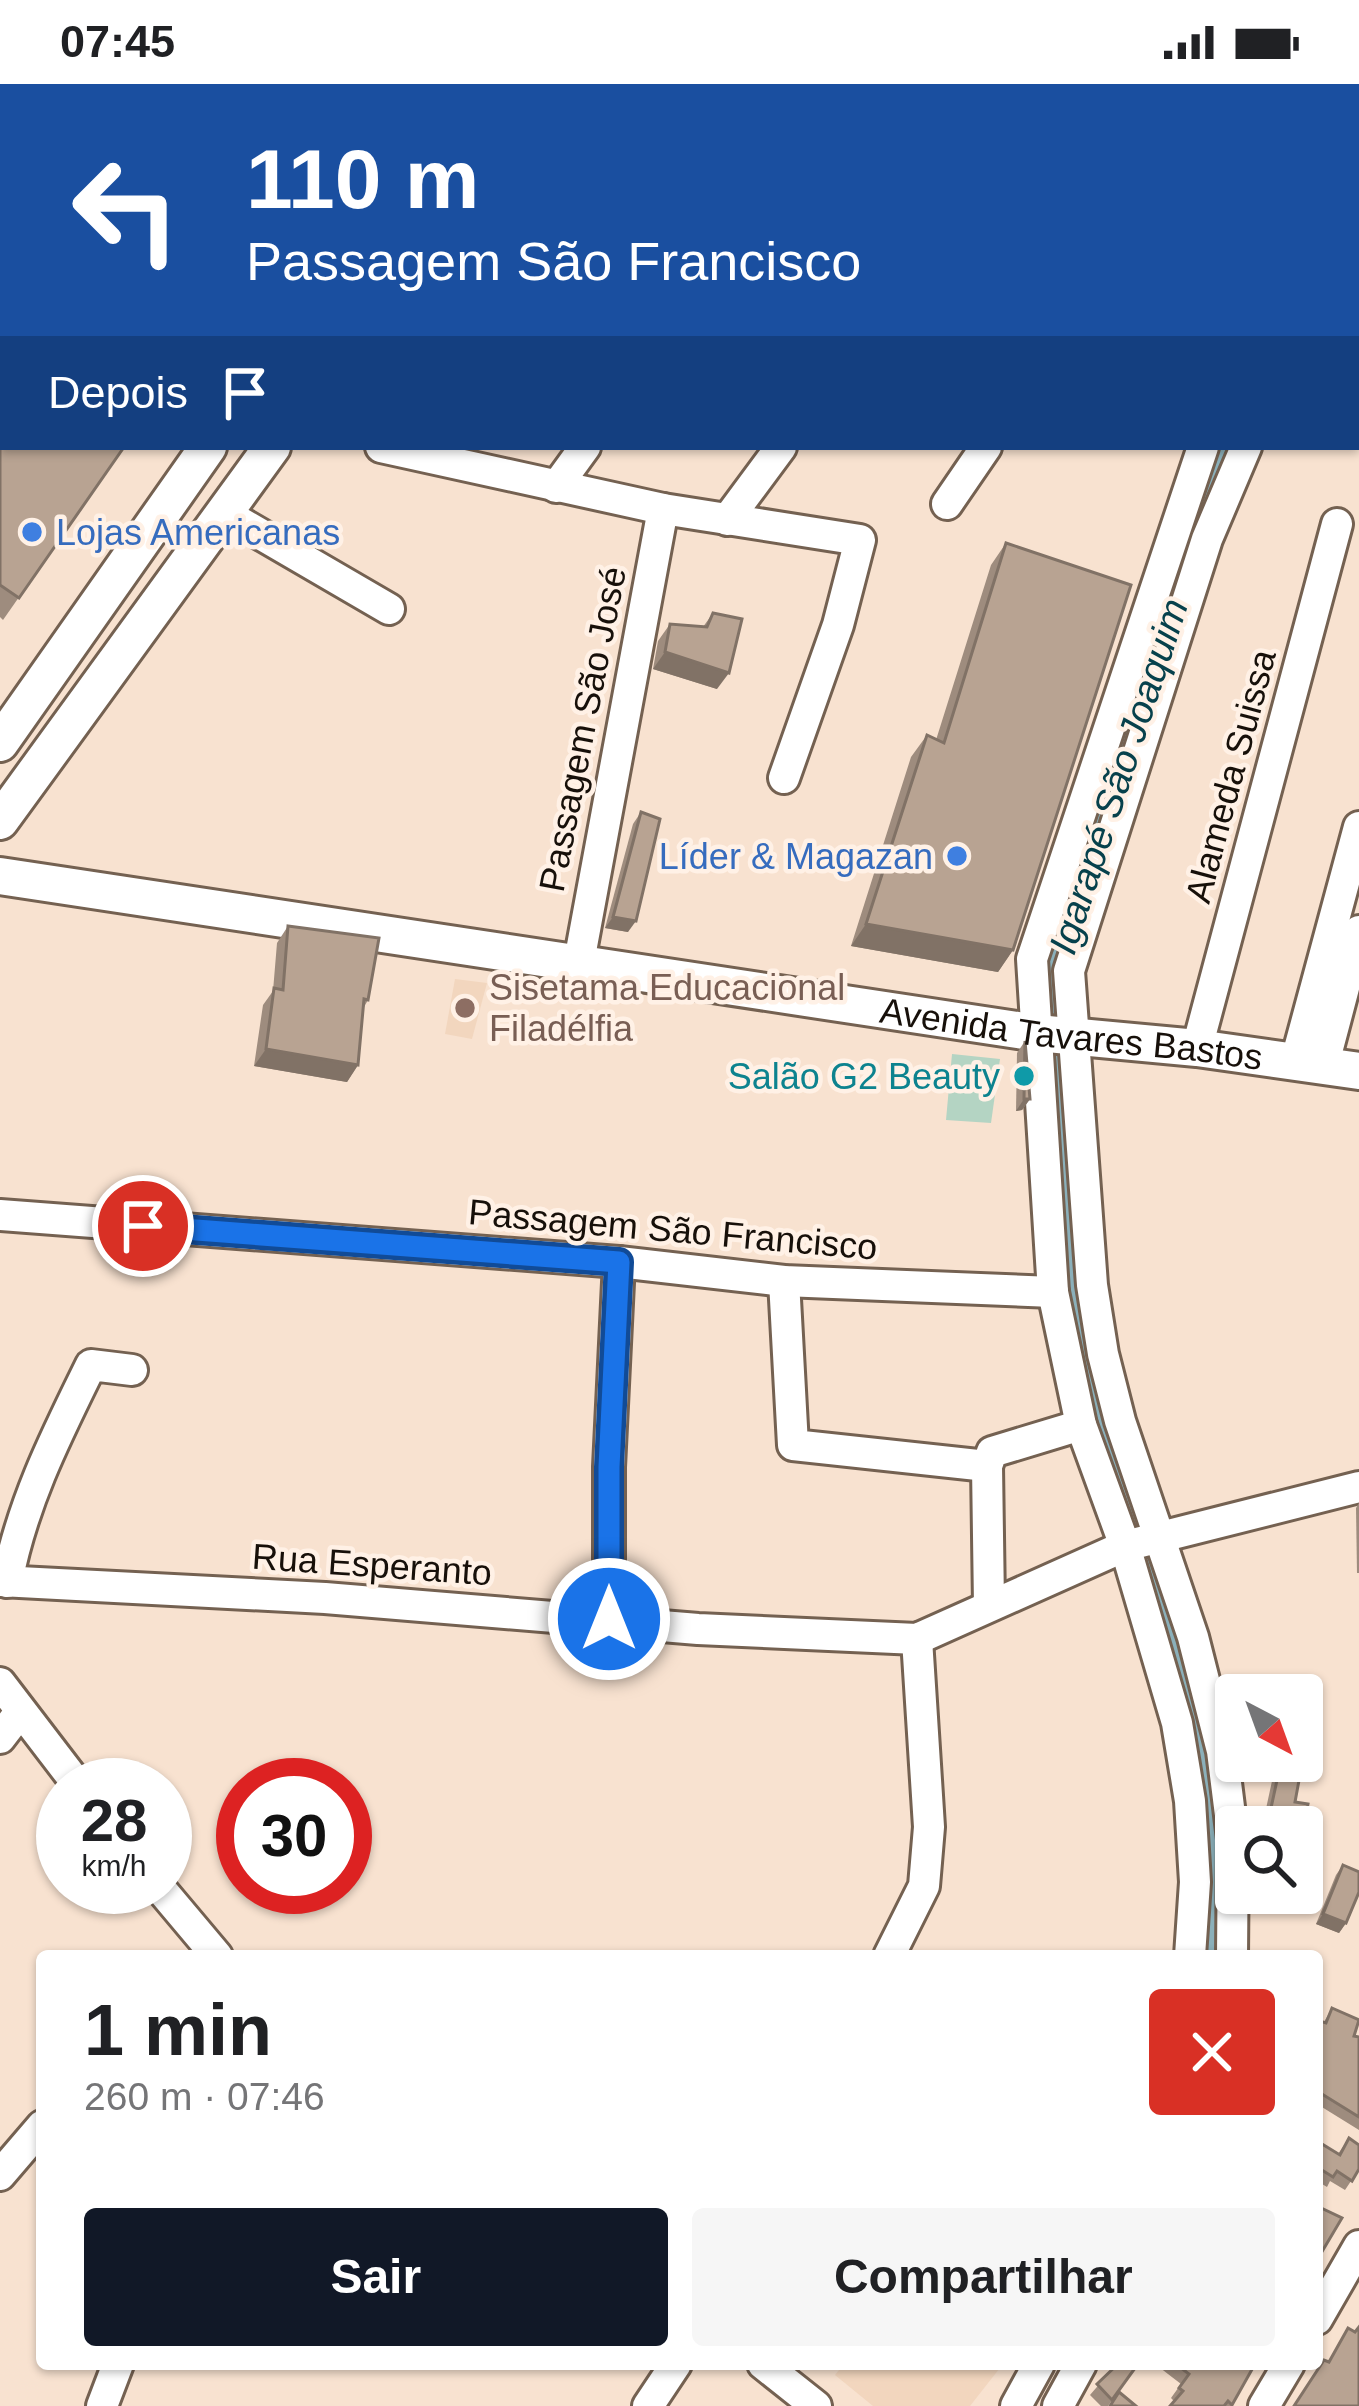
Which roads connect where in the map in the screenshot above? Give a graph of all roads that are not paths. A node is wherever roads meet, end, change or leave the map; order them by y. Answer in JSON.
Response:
{"nodes":[{"id":1,"x":206,"y":450,"type":"edge"},
{"id":2,"x":270,"y":450,"type":"edge"},
{"id":3,"x":394,"y":450,"type":"edge"},
{"id":4,"x":583,"y":450,"type":"edge"},
{"id":5,"x":779,"y":450,"type":"edge"},
{"id":6,"x":984,"y":450,"type":"edge"},
{"id":7,"x":1202,"y":450,"type":"edge"},
{"id":8,"x":1245,"y":450,"type":"edge"},
{"id":9,"x":556,"y":487,"type":"junction"},
{"id":10,"x":947,"y":504,"type":"dead end"},
{"id":11,"x":663,"y":509,"type":"junction"},
{"id":12,"x":224,"y":513,"type":"junction"},
{"id":13,"x":727,"y":520,"type":"junction"},
{"id":14,"x":1337,"y":524,"type":"dead end"},
{"id":15,"x":388,"y":609,"type":"dead end"},
{"id":16,"x":0,"y":743,"type":"edge"},
{"id":17,"x":784,"y":778,"type":"dead end"},
{"id":18,"x":0,"y":820,"type":"edge"},
{"id":19,"x":1359,"y":827,"type":"edge"},
{"id":20,"x":0,"y":876,"type":"edge"},
{"id":21,"x":1359,"y":931,"type":"edge"},
{"id":22,"x":578,"y":962,"type":"junction"},
{"id":23,"x":1054,"y":1035,"type":"junction"},
{"id":24,"x":1197,"y":1048,"type":"junction"},
{"id":25,"x":1326,"y":1067,"type":"edge"},
{"id":26,"x":0,"y":1216,"type":"edge"},
{"id":27,"x":619,"y":1262,"type":"junction"},
{"id":28,"x":784,"y":1281,"type":"junction"},
{"id":29,"x":1053,"y":1292,"type":"junction"},
{"id":30,"x":132,"y":1370,"type":"dead end"},
{"id":31,"x":1081,"y":1425,"type":"junction"},
{"id":32,"x":987,"y":1466,"type":"junction"},
{"id":33,"x":1359,"y":1487,"type":"edge"},
{"id":34,"x":1142,"y":1542,"type":"junction"},
{"id":35,"x":4,"y":1582,"type":"edge"},
{"id":36,"x":989,"y":1605,"type":"junction"},
{"id":37,"x":609,"y":1619,"type":"junction"},
{"id":38,"x":916,"y":1639,"type":"junction"},
{"id":39,"x":0,"y":1683,"type":"edge"},
{"id":40,"x":20,"y":1712,"type":"junction"},
{"id":41,"x":0,"y":1738,"type":"edge"},
{"id":42,"x":57,"y":1758,"type":"edge"},
{"id":43,"x":178,"y":1914,"type":"edge"},
{"id":44,"x":202,"y":1950,"type":"edge"},
{"id":45,"x":893,"y":1950,"type":"edge"},
{"id":46,"x":1190,"y":1950,"type":"edge"},
{"id":47,"x":1232,"y":1950,"type":"edge"},
{"id":48,"x":36,"y":2133,"type":"edge"},
{"id":49,"x":0,"y":2175,"type":"edge"},
{"id":50,"x":1359,"y":2246,"type":"edge"},
{"id":51,"x":1323,"y":2309,"type":"edge"},
{"id":52,"x":116,"y":2370,"type":"edge"},
{"id":53,"x":672,"y":2370,"type":"edge"},
{"id":54,"x":771,"y":2370,"type":"edge"},
{"id":55,"x":1036,"y":2370,"type":"edge"},
{"id":56,"x":1078,"y":2370,"type":"edge"},
{"id":57,"x":1285,"y":2370,"type":"edge"},
{"id":58,"x":102,"y":2406,"type":"edge"},
{"id":59,"x":648,"y":2406,"type":"edge"},
{"id":60,"x":816,"y":2406,"type":"edge"},
{"id":61,"x":1016,"y":2406,"type":"edge"},
{"id":62,"x":1058,"y":2406,"type":"edge"},
{"id":63,"x":1264,"y":2406,"type":"edge"}],
"edges":[{"from":1,"to":16,"type":"main road"},
{"from":2,"to":12,"type":"main road"},
{"from":3,"to":9,"type":"street"},
{"from":4,"to":9,"type":"street"},
{"from":5,"to":13,"type":"street"},
{"from":6,"to":10,"type":"street"},
{"from":7,"to":23,"type":"street"},
{"from":8,"to":23,"type":"street"},
{"from":9,"to":11,"type":"street"},
{"from":11,"to":13,"type":"street"},
{"from":11,"to":22,"type":"street","name":"Passagem São José"},
{"from":12,"to":15,"type":"street"},
{"from":12,"to":18,"type":"main road"},
{"from":13,"to":17,"type":"street"},
{"from":14,"to":24,"type":"street","name":"Alameda Suissa"},
{"from":19,"to":25,"type":"street"},
{"from":20,"to":22,"type":"main road","name":"Avenida Tavares Bastos"},
{"from":21,"to":25,"type":"street"},
{"from":22,"to":23,"type":"main road","name":"Avenida Tavares Bastos"},
{"from":23,"to":24,"type":"main road","name":"Avenida Tavares Bastos"},
{"from":23,"to":29,"type":"street"},
{"from":23,"to":34,"type":"street"},
{"from":24,"to":25,"type":"main road","name":"Avenida Tavares Bastos"},
{"from":26,"to":27,"type":"street","name":"Passagem São Francisco"},
{"from":27,"to":28,"type":"street","name":"Passagem São Francisco"},
{"from":27,"to":37,"type":"street"},
{"from":28,"to":29,"type":"street","name":"Passagem São Francisco"},
{"from":28,"to":32,"type":"street"},
{"from":29,"to":31,"type":"street"},
{"from":30,"to":35,"type":"street"},
{"from":31,"to":32,"type":"street"},
{"from":31,"to":34,"type":"street"},
{"from":32,"to":36,"type":"street"},
{"from":33,"to":34,"type":"street","name":"Rua Esperanto"},
{"from":34,"to":36,"type":"street","name":"Rua Esperanto"},
{"from":34,"to":46,"type":"street"},
{"from":34,"to":47,"type":"street"},
{"from":35,"to":37,"type":"street","name":"Rua Esperanto"},
{"from":36,"to":38,"type":"street","name":"Rua Esperanto"},
{"from":37,"to":38,"type":"street","name":"Rua Esperanto"},
{"from":38,"to":45,"type":"street"},
{"from":39,"to":40,"type":"street"},
{"from":40,"to":41,"type":"street"},
{"from":40,"to":42,"type":"street"},
{"from":43,"to":44,"type":"street"},
{"from":48,"to":49,"type":"street"},
{"from":50,"to":51,"type":"street"},
{"from":52,"to":58,"type":"street"},
{"from":53,"to":59,"type":"street"},
{"from":54,"to":60,"type":"street"},
{"from":55,"to":61,"type":"street"},
{"from":56,"to":62,"type":"street"},
{"from":57,"to":63,"type":"street"}]}
